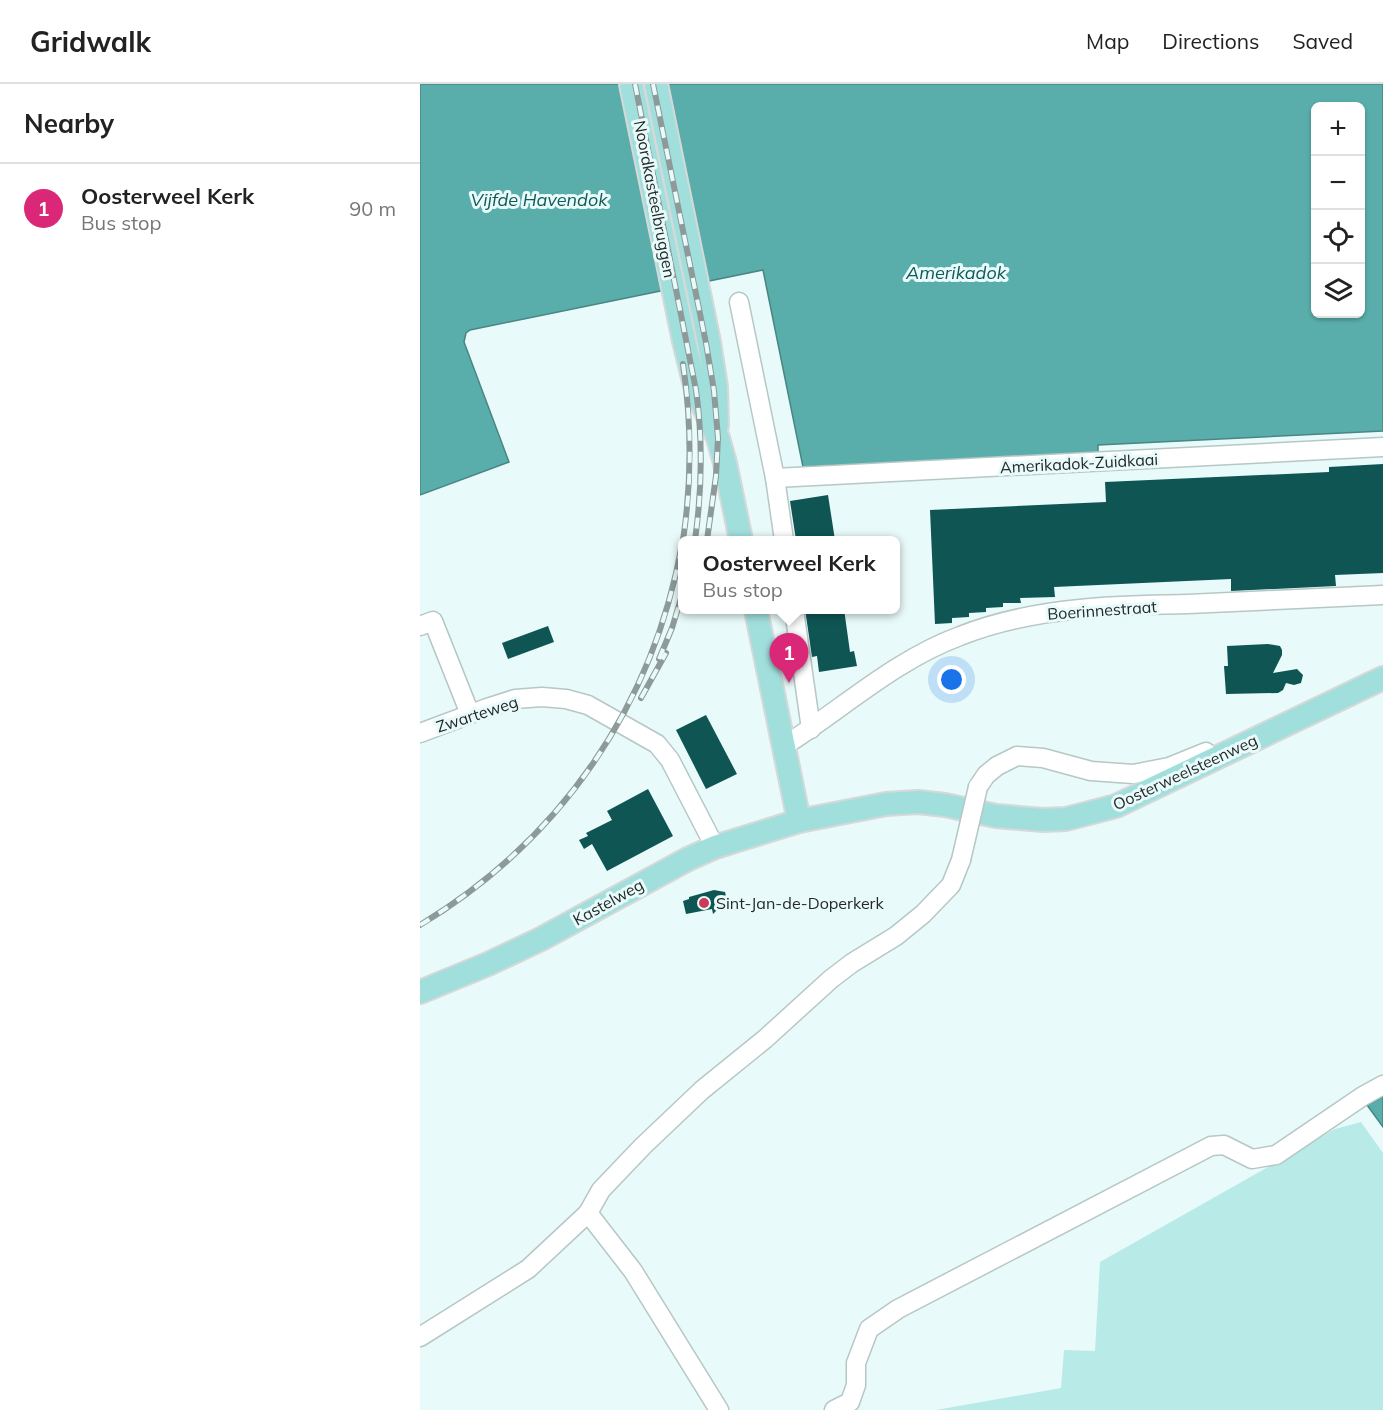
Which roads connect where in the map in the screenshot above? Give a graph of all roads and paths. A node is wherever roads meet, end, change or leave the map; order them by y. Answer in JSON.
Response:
{"nodes":[{"id":1,"x":631,"y":84,"type":"edge"},
{"id":2,"x":656,"y":84,"type":"edge"},
{"id":3,"x":739,"y":302,"type":"dead end"},
{"id":4,"x":718,"y":438,"type":"junction"},
{"id":5,"x":1383,"y":447,"type":"edge"},
{"id":6,"x":775,"y":478,"type":"junction"},
{"id":7,"x":740,"y":536,"type":"edge"},
{"id":8,"x":783,"y":536,"type":"edge"},
{"id":9,"x":1383,"y":595,"type":"edge"},
{"id":10,"x":757,"y":614,"type":"edge"},
{"id":11,"x":795,"y":614,"type":"edge"},
{"id":12,"x":420,"y":626,"type":"edge"},
{"id":13,"x":1383,"y":673,"type":"edge"},
{"id":14,"x":1383,"y":678,"type":"edge"},
{"id":15,"x":470,"y":714,"type":"junction"},
{"id":16,"x":811,"y":729,"type":"junction"},
{"id":17,"x":420,"y":733,"type":"edge"},
{"id":18,"x":784,"y":746,"type":"junction"},
{"id":19,"x":799,"y":821,"type":"junction"},
{"id":20,"x":715,"y":847,"type":"junction"},
{"id":21,"x":420,"y":992,"type":"edge"},
{"id":22,"x":1383,"y":1085,"type":"edge"},
{"id":23,"x":588,"y":1213,"type":"junction"},
{"id":24,"x":420,"y":1337,"type":"edge"},
{"id":25,"x":719,"y":1410,"type":"edge"},
{"id":26,"x":834,"y":1410,"type":"edge"}],
"edges":[{"from":1,"to":4,"type":"main road","name":"Noordkasteelbruggen"},
{"from":2,"to":4,"type":"main road","name":"Noordkasteelbruggen"},
{"from":3,"to":6,"type":"street"},
{"from":4,"to":7,"type":"main road"},
{"from":5,"to":6,"type":"street","name":"Amerikadok-Zuidkaai"},
{"from":6,"to":8,"type":"street"},
{"from":9,"to":16,"type":"street","name":"Boerinnestraat"},
{"from":10,"to":18,"type":"main road"},
{"from":11,"to":16,"type":"street"},
{"from":12,"to":15,"type":"street"},
{"from":13,"to":23,"type":"street","bridge":true},
{"from":14,"to":19,"type":"main road","name":"Oosterweelsteenweg"},
{"from":15,"to":17,"type":"street","name":"Zwarteweg"},
{"from":15,"to":20,"type":"street","name":"Zwarteweg"},
{"from":16,"to":18,"type":"street","name":"Boerinnestraat"},
{"from":18,"to":19,"type":"main road"},
{"from":19,"to":20,"type":"main road","name":"Kastelweg"},
{"from":20,"to":21,"type":"main road","name":"Kastelweg"},
{"from":22,"to":26,"type":"street"},
{"from":23,"to":24,"type":"street"},
{"from":23,"to":25,"type":"street"}]}
